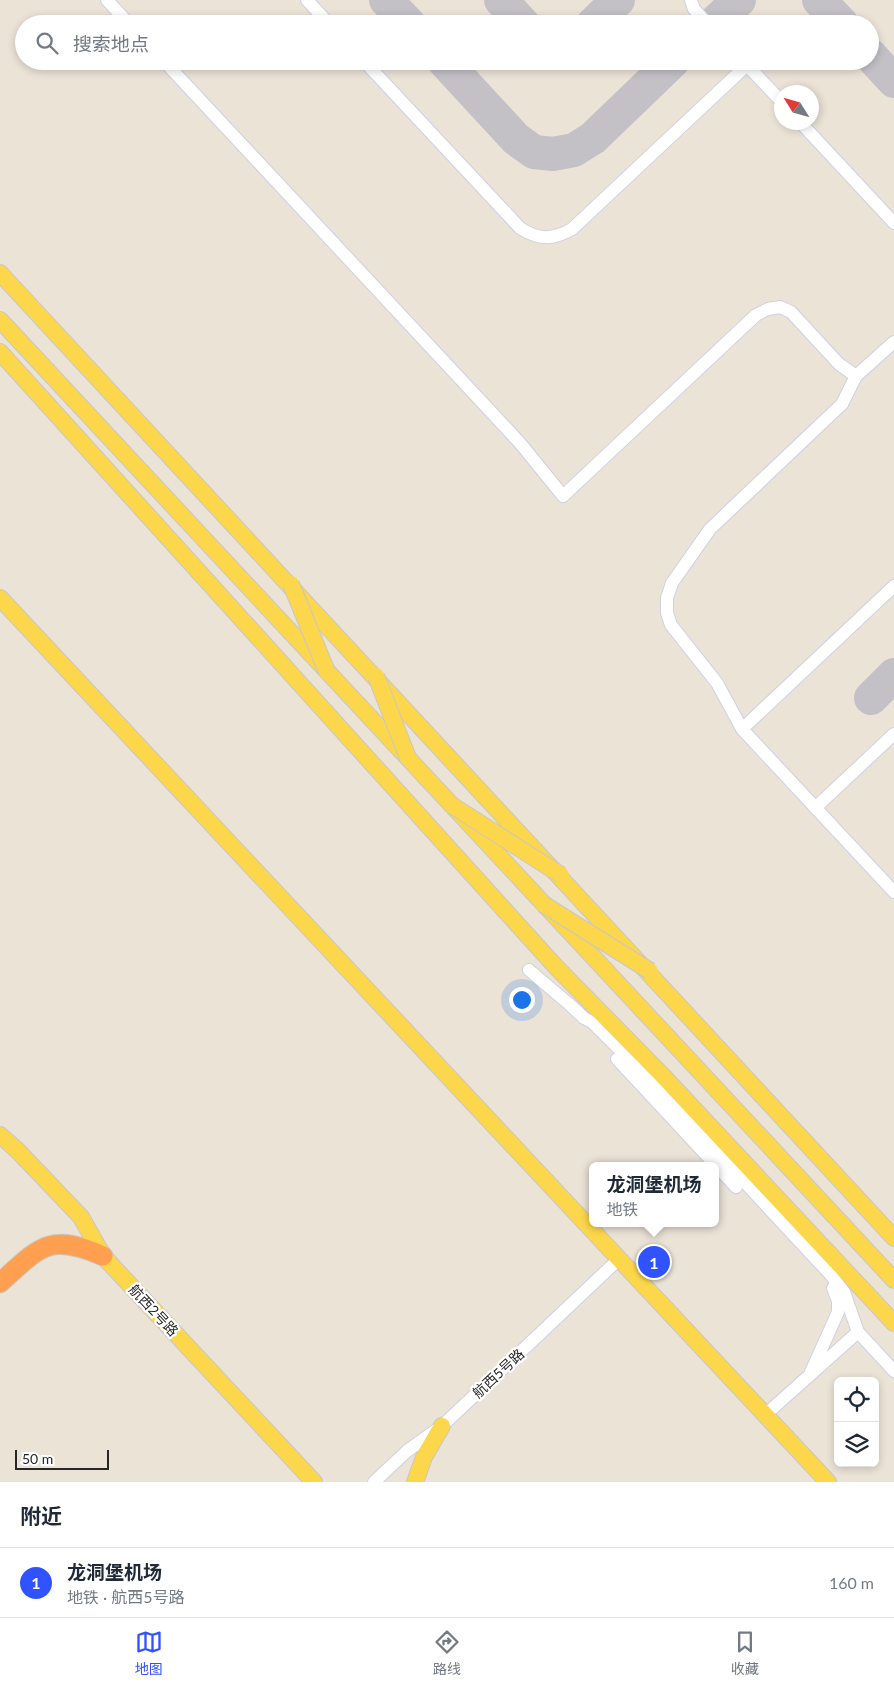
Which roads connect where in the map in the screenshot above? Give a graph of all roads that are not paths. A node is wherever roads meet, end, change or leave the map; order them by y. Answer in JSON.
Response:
{"nodes":[{"id":1,"x":107,"y":0,"type":"edge"},
{"id":2,"x":307,"y":0,"type":"edge"},
{"id":3,"x":691,"y":0,"type":"edge"},
{"id":4,"x":121,"y":15,"type":"edge"},
{"id":5,"x":321,"y":15,"type":"edge"},
{"id":6,"x":700,"y":15,"type":"edge"},
{"id":7,"x":172,"y":70,"type":"edge"},
{"id":8,"x":372,"y":70,"type":"edge"},
{"id":9,"x":738,"y":70,"type":"edge"},
{"id":10,"x":752,"y":70,"type":"edge"},
{"id":11,"x":774,"y":94,"type":"edge"},
{"id":12,"x":808,"y":130,"type":"edge"},
{"id":13,"x":894,"y":222,"type":"edge"},
{"id":14,"x":0,"y":272,"type":"edge"},
{"id":15,"x":0,"y":320,"type":"edge"},
{"id":16,"x":894,"y":342,"type":"edge"},
{"id":17,"x":0,"y":352,"type":"edge"},
{"id":18,"x":856,"y":376,"type":"junction"},
{"id":19,"x":291,"y":584,"type":"junction"},
{"id":20,"x":894,"y":586,"type":"edge"},
{"id":21,"x":0,"y":598,"type":"edge"},
{"id":22,"x":327,"y":672,"type":"junction"},
{"id":23,"x":376,"y":676,"type":"junction"},
{"id":24,"x":742,"y":729,"type":"junction"},
{"id":25,"x":894,"y":734,"type":"edge"},
{"id":26,"x":408,"y":758,"type":"junction"},
{"id":27,"x":452,"y":806,"type":"junction"},
{"id":28,"x":816,"y":808,"type":"junction"},
{"id":29,"x":561,"y":875,"type":"junction"},
{"id":30,"x":894,"y":892,"type":"edge"},
{"id":31,"x":543,"y":904,"type":"junction"},
{"id":32,"x":530,"y":970,"type":"dead end"},
{"id":33,"x":650,"y":970,"type":"junction"},
{"id":34,"x":584,"y":1018,"type":"junction"},
{"id":35,"x":0,"y":1135,"type":"edge"},
{"id":36,"x":714,"y":1162,"type":"edge"},
{"id":37,"x":719,"y":1167,"type":"edge"},
{"id":38,"x":589,"y":1227,"type":"edge"},
{"id":39,"x":589,"y":1227,"type":"edge"},
{"id":40,"x":894,"y":1231,"type":"edge"},
{"id":41,"x":894,"y":1238,"type":"edge"},
{"id":42,"x":104,"y":1256,"type":"junction"},
{"id":43,"x":619,"y":1259,"type":"junction"},
{"id":44,"x":894,"y":1280,"type":"edge"},
{"id":45,"x":0,"y":1283,"type":"edge"},
{"id":46,"x":894,"y":1323,"type":"edge"},
{"id":47,"x":858,"y":1332,"type":"junction"},
{"id":48,"x":894,"y":1371,"type":"edge"},
{"id":49,"x":811,"y":1372,"type":"junction"},
{"id":50,"x":765,"y":1414,"type":"junction"},
{"id":51,"x":442,"y":1426,"type":"junction"},
{"id":52,"x":314,"y":1482,"type":"edge"},
{"id":53,"x":374,"y":1482,"type":"edge"},
{"id":54,"x":414,"y":1482,"type":"edge"},
{"id":55,"x":828,"y":1482,"type":"edge"}],
"edges":[{"from":1,"to":4,"type":"street"},
{"from":2,"to":5,"type":"street"},
{"from":3,"to":6,"type":"street"},
{"from":7,"to":18,"type":"street"},
{"from":8,"to":9,"type":"street"},
{"from":10,"to":11,"type":"street"},
{"from":12,"to":13,"type":"street"},
{"from":14,"to":19,"type":"main road"},
{"from":14,"to":41,"type":"main road"},
{"from":15,"to":22,"type":"main road"},
{"from":16,"to":18,"type":"street"},
{"from":17,"to":46,"type":"main road"},
{"from":18,"to":24,"type":"street"},
{"from":19,"to":22,"type":"main road","bridge":true},
{"from":19,"to":23,"type":"main road","bridge":true},
{"from":20,"to":24,"type":"street"},
{"from":21,"to":39,"type":"main road"},
{"from":22,"to":26,"type":"main road","bridge":true},
{"from":23,"to":26,"type":"main road","bridge":true},
{"from":23,"to":29,"type":"main road","bridge":true},
{"from":24,"to":28,"type":"street"},
{"from":25,"to":28,"type":"street"},
{"from":26,"to":27,"type":"main road"},
{"from":27,"to":29,"type":"main road","bridge":true},
{"from":27,"to":31,"type":"main road","bridge":true},
{"from":28,"to":30,"type":"street"},
{"from":29,"to":33,"type":"main road","bridge":true},
{"from":31,"to":33,"type":"main road","bridge":true},
{"from":31,"to":44,"type":"main road","bridge":true},
{"from":32,"to":34,"type":"street"},
{"from":33,"to":40,"type":"main road"},
{"from":34,"to":36,"type":"street"},
{"from":34,"to":47,"type":"street"},
{"from":35,"to":42,"type":"main road","name":"航西2号路"},
{"from":37,"to":49,"type":"street"},
{"from":38,"to":43,"type":"main road"},
{"from":42,"to":45,"type":"highway"},
{"from":42,"to":52,"type":"main road","name":"航西2号路"},
{"from":43,"to":50,"type":"main road"},
{"from":43,"to":51,"type":"street","name":"航西5号路"},
{"from":47,"to":48,"type":"street"},
{"from":47,"to":49,"type":"street"},
{"from":49,"to":50,"type":"street"},
{"from":50,"to":55,"type":"main road"},
{"from":51,"to":53,"type":"street","name":"航西5号路"},
{"from":51,"to":54,"type":"main road"}]}
